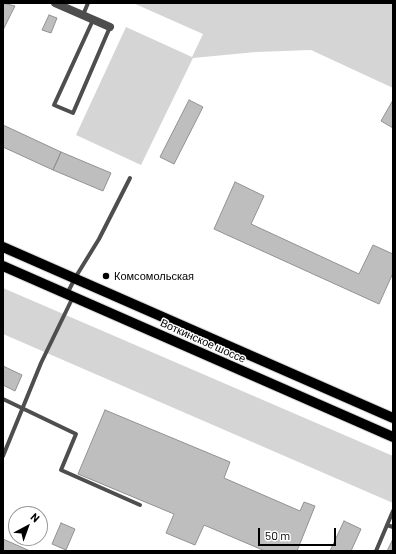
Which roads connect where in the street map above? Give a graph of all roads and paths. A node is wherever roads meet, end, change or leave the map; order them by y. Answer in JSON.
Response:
{"nodes":[{"id":1,"x":55,"y":3,"type":"edge"},
{"id":2,"x":88,"y":3,"type":"edge"},
{"id":3,"x":83,"y":15,"type":"junction"},
{"id":4,"x":93,"y":20,"type":"junction"},
{"id":5,"x":110,"y":27,"type":"joint"},
{"id":6,"x":130,"y":178,"type":"dead end"},
{"id":7,"x":3,"y":247,"type":"edge"},
{"id":8,"x":3,"y":266,"type":"edge"},
{"id":9,"x":75,"y":278,"type":"junction"},
{"id":10,"x":70,"y":296,"type":"junction"},
{"id":11,"x":3,"y":399,"type":"edge"},
{"id":12,"x":23,"y":408,"type":"junction"},
{"id":13,"x":393,"y":418,"type":"edge"},
{"id":14,"x":393,"y":437,"type":"edge"},
{"id":15,"x":3,"y":456,"type":"edge"},
{"id":16,"x":140,"y":505,"type":"dead end"},
{"id":17,"x":393,"y":511,"type":"edge"},
{"id":18,"x":387,"y":525,"type":"junction"},
{"id":19,"x":393,"y":527,"type":"edge"},
{"id":20,"x":376,"y":551,"type":"edge"}],
"edges":[{"from":1,"to":3,"type":"street"},
{"from":2,"to":3,"type":"lane"},
{"from":3,"to":4,"type":"street"},
{"from":4,"to":5,"type":"street"},
{"from":4,"to":5,"type":"lane"},
{"from":6,"to":9,"type":"lane"},
{"from":7,"to":9,"type":"main road","name":"Воткинское шоссе"},
{"from":8,"to":10,"type":"main road","name":"Воткинское шоссе"},
{"from":9,"to":10,"type":"lane"},
{"from":9,"to":13,"type":"main road","name":"Воткинское шоссе"},
{"from":10,"to":12,"type":"lane"},
{"from":10,"to":14,"type":"main road","name":"Воткинское шоссе"},
{"from":11,"to":12,"type":"lane"},
{"from":12,"to":15,"type":"lane"},
{"from":12,"to":16,"type":"lane"},
{"from":17,"to":18,"type":"lane"},
{"from":18,"to":19,"type":"lane"},
{"from":18,"to":20,"type":"lane"}]}
